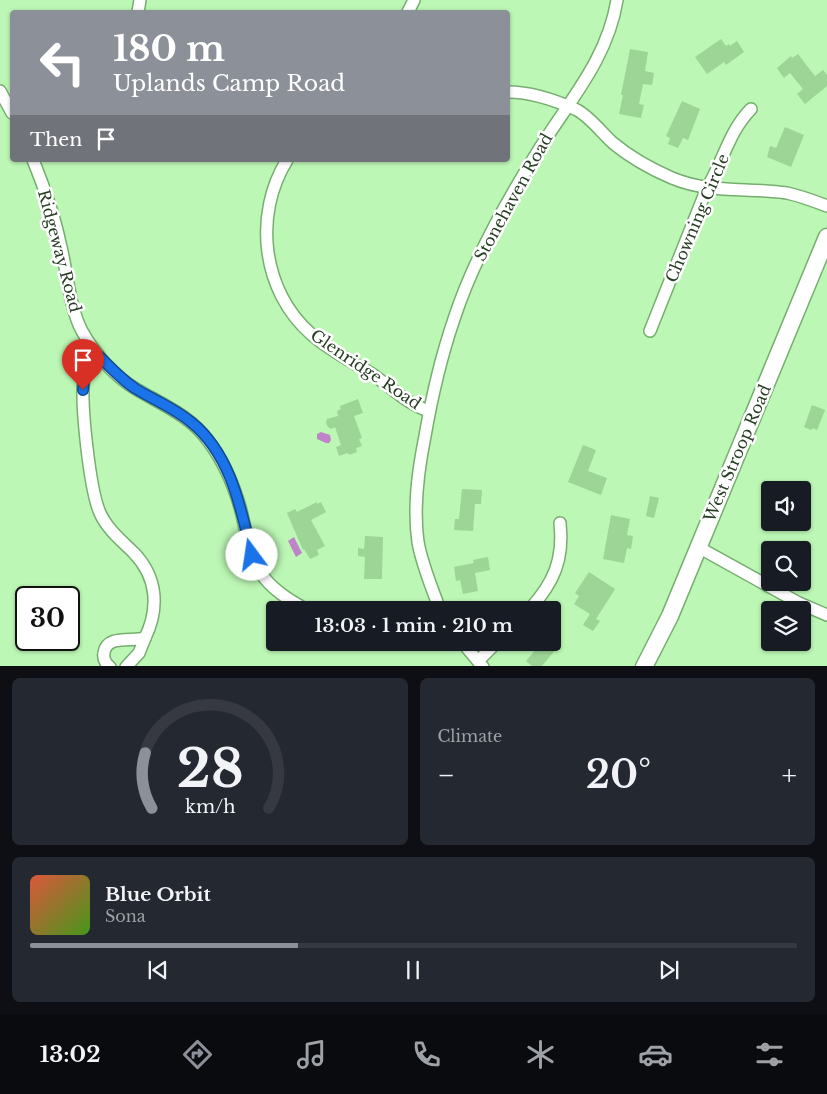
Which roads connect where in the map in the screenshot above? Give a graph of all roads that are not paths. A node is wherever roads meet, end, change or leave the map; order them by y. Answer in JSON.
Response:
{"nodes":[{"id":1,"x":617,"y":0,"type":"edge"},
{"id":2,"x":0,"y":91,"type":"edge"},
{"id":3,"x":510,"y":92,"type":"edge"},
{"id":4,"x":568,"y":107,"type":"junction"},
{"id":5,"x":10,"y":109,"type":"edge"},
{"id":6,"x":751,"y":109,"type":"dead end"},
{"id":7,"x":34,"y":162,"type":"edge"},
{"id":8,"x":286,"y":162,"type":"edge"},
{"id":9,"x":707,"y":188,"type":"junction"},
{"id":10,"x":827,"y":206,"type":"edge"},
{"id":11,"x":827,"y":237,"type":"edge"},
{"id":12,"x":650,"y":331,"type":"dead end"},
{"id":13,"x":99,"y":356,"type":"junction"},
{"id":14,"x":429,"y":411,"type":"junction"},
{"id":15,"x":560,"y":523,"type":"dead end"},
{"id":16,"x":698,"y":546,"type":"junction"},
{"id":17,"x":293,"y":601,"type":"edge"},
{"id":18,"x":437,"y":601,"type":"edge"},
{"id":19,"x":535,"y":601,"type":"edge"},
{"id":20,"x":827,"y":615,"type":"edge"},
{"id":21,"x":145,"y":638,"type":"junction"},
{"id":22,"x":470,"y":651,"type":"edge"},
{"id":23,"x":491,"y":651,"type":"edge"},
{"id":24,"x":481,"y":664,"type":"edge"},
{"id":25,"x":110,"y":666,"type":"edge"},
{"id":26,"x":126,"y":666,"type":"edge"},
{"id":27,"x":644,"y":666,"type":"edge"}],
"edges":[{"from":1,"to":4,"type":"street","name":"Stonehaven Road"},
{"from":2,"to":5,"type":"street"},
{"from":3,"to":4,"type":"street"},
{"from":4,"to":9,"type":"street"},
{"from":4,"to":14,"type":"street","name":"Stonehaven Road"},
{"from":6,"to":9,"type":"street","name":"Chowning Circle"},
{"from":7,"to":13,"type":"street","name":"Ridgeway Road"},
{"from":8,"to":14,"type":"street","name":"Glenridge Road"},
{"from":9,"to":10,"type":"street"},
{"from":9,"to":12,"type":"street","name":"Chowning Circle"},
{"from":11,"to":16,"type":"main road","name":"West Stroop Road"},
{"from":13,"to":17,"type":"street","name":"Ridgeway Road"},
{"from":13,"to":21,"type":"street"},
{"from":14,"to":18,"type":"street","name":"Stonehaven Road"},
{"from":15,"to":19,"type":"street"},
{"from":16,"to":20,"type":"street"},
{"from":16,"to":27,"type":"main road","name":"West Stroop Road"},
{"from":21,"to":25,"type":"street"},
{"from":21,"to":26,"type":"street"},
{"from":22,"to":24,"type":"street"},
{"from":23,"to":24,"type":"street"}]}
